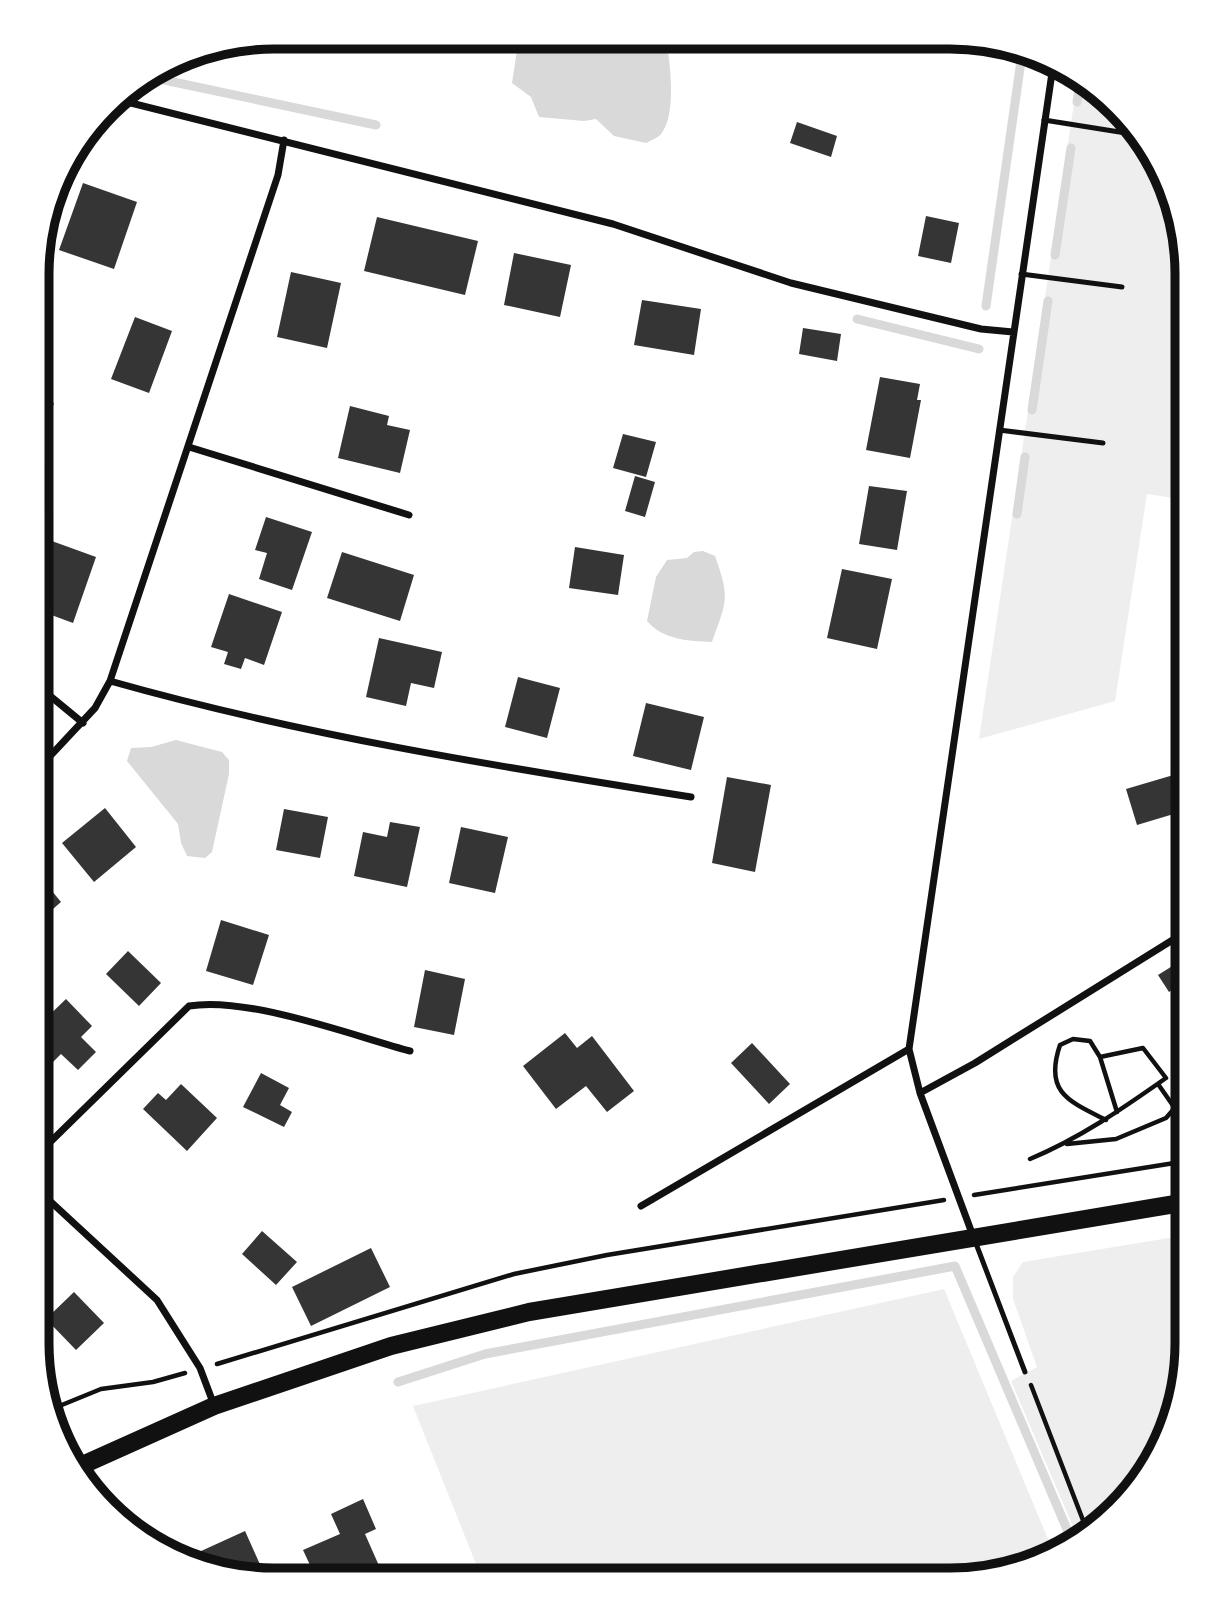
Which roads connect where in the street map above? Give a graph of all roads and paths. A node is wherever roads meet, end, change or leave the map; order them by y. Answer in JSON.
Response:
{"nodes":[{"id":1,"x":1051,"y":73,"type":"edge"},
{"id":2,"x":129,"y":102,"type":"edge"},
{"id":3,"x":1044,"y":120,"type":"junction"},
{"id":4,"x":1124,"y":133,"type":"edge"},
{"id":5,"x":284,"y":140,"type":"junction"},
{"id":6,"x":1021,"y":274,"type":"junction"},
{"id":7,"x":1122,"y":287,"type":"dead end"},
{"id":8,"x":1013,"y":332,"type":"junction"},
{"id":9,"x":999,"y":430,"type":"junction"},
{"id":10,"x":1103,"y":443,"type":"dead end"},
{"id":11,"x":189,"y":447,"type":"junction"},
{"id":12,"x":409,"y":515,"type":"dead end"},
{"id":13,"x":110,"y":681,"type":"junction"},
{"id":14,"x":49,"y":695,"type":"edge"},
{"id":15,"x":83,"y":723,"type":"junction"},
{"id":16,"x":49,"y":758,"type":"edge"},
{"id":17,"x":691,"y":797,"type":"dead end"},
{"id":18,"x":1175,"y":938,"type":"edge"},
{"id":19,"x":909,"y":1049,"type":"junction"},
{"id":20,"x":410,"y":1051,"type":"dead end"},
{"id":21,"x":1100,"y":1057,"type":"junction"},
{"id":22,"x":1158,"y":1084,"type":"junction"},
{"id":23,"x":920,"y":1093,"type":"junction"},
{"id":24,"x":1174,"y":1107,"type":"joint"},
{"id":25,"x":1117,"y":1112,"type":"junction"},
{"id":26,"x":1106,"y":1120,"type":"junction"},
{"id":27,"x":49,"y":1143,"type":"edge"},
{"id":28,"x":1064,"y":1144,"type":"junction"},
{"id":29,"x":1030,"y":1158,"type":"dead end"},
{"id":30,"x":1175,"y":1162,"type":"edge"},
{"id":31,"x":956,"y":1198,"type":"junction"},
{"id":32,"x":49,"y":1200,"type":"edge"},
{"id":33,"x":1175,"y":1204,"type":"edge"},
{"id":34,"x":641,"y":1206,"type":"dead end"},
{"id":35,"x":973,"y":1236,"type":"junction"},
{"id":36,"x":200,"y":1368,"type":"junction"},
{"id":37,"x":1026,"y":1372,"type":"joint"},
{"id":38,"x":59,"y":1406,"type":"edge"},
{"id":39,"x":214,"y":1406,"type":"junction"},
{"id":40,"x":85,"y":1464,"type":"edge"},
{"id":41,"x":1085,"y":1522,"type":"edge"}],
"edges":[{"from":1,"to":3,"type":"street"},
{"from":2,"to":5,"type":"street"},
{"from":3,"to":4,"type":"lane"},
{"from":3,"to":6,"type":"street"},
{"from":5,"to":8,"type":"street"},
{"from":5,"to":11,"type":"street"},
{"from":6,"to":7,"type":"lane"},
{"from":6,"to":8,"type":"street"},
{"from":8,"to":9,"type":"street"},
{"from":9,"to":10,"type":"lane"},
{"from":9,"to":19,"type":"street"},
{"from":11,"to":12,"type":"street"},
{"from":11,"to":13,"type":"street"},
{"from":13,"to":15,"type":"street"},
{"from":13,"to":17,"type":"street"},
{"from":14,"to":15,"type":"street"},
{"from":15,"to":16,"type":"street"},
{"from":18,"to":23,"type":"street"},
{"from":19,"to":23,"type":"street"},
{"from":19,"to":34,"type":"street"},
{"from":20,"to":27,"type":"street"},
{"from":21,"to":22,"type":"path"},
{"from":21,"to":25,"type":"path"},
{"from":21,"to":26,"type":"path"},
{"from":22,"to":24,"type":"path"},
{"from":22,"to":25,"type":"path"},
{"from":23,"to":31,"type":"street"},
{"from":24,"to":28,"type":"path"},
{"from":25,"to":26,"type":"path"},
{"from":26,"to":28,"type":"path"},
{"from":28,"to":29,"type":"path"},
{"from":30,"to":31,"type":"path"},
{"from":31,"to":35,"type":"street"},
{"from":31,"to":36,"type":"path"},
{"from":32,"to":36,"type":"street"},
{"from":33,"to":35,"type":"main road"},
{"from":35,"to":37,"type":"lane"},
{"from":35,"to":39,"type":"main road"},
{"from":36,"to":38,"type":"path"},
{"from":36,"to":39,"type":"street"},
{"from":37,"to":41,"type":"path"},
{"from":39,"to":40,"type":"main road"}]}
